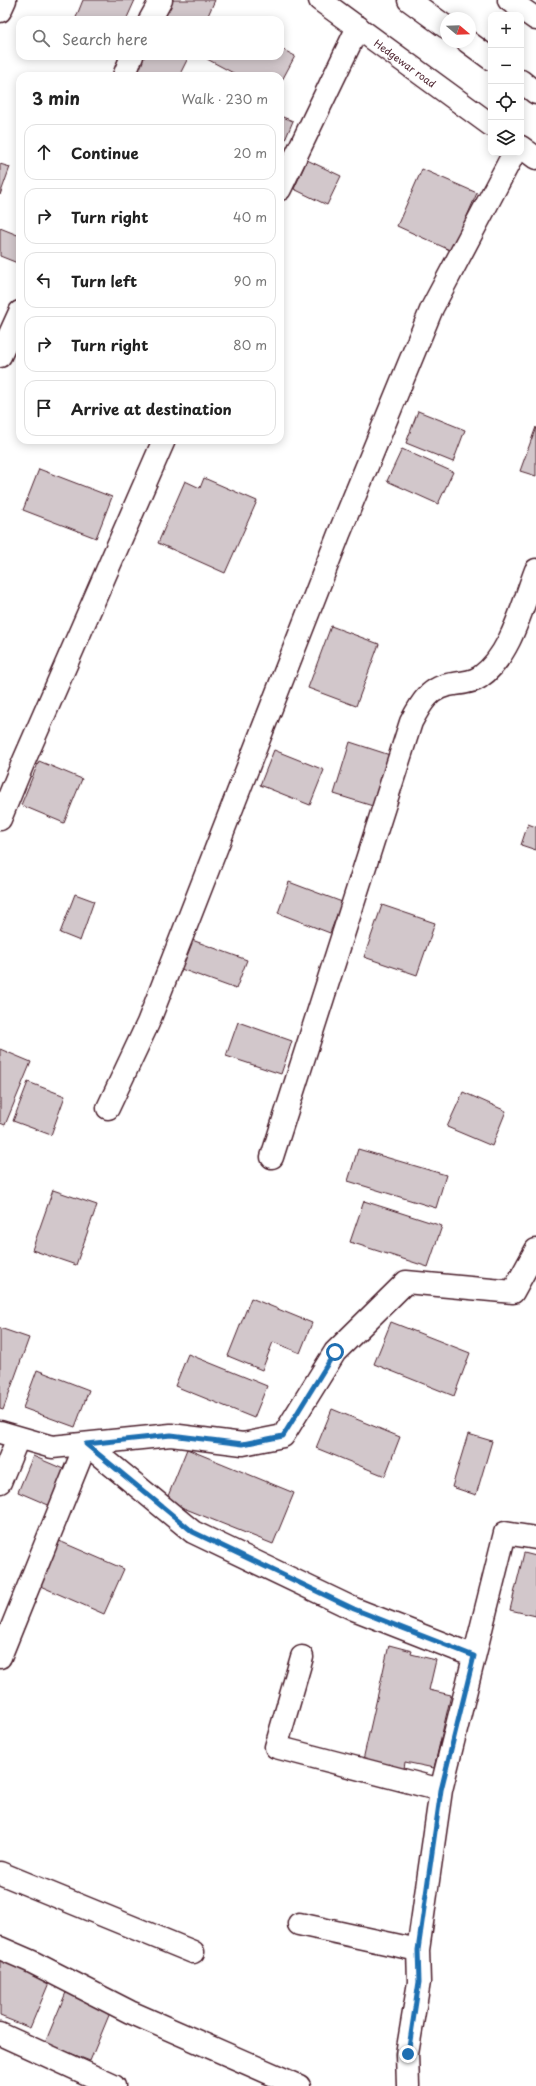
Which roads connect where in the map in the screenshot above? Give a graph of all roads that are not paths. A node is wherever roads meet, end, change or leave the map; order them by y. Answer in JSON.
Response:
{"nodes":[{"id":1,"x":5,"y":0,"type":"edge"},
{"id":2,"x":161,"y":0,"type":"edge"},
{"id":3,"x":320,"y":0,"type":"edge"},
{"id":4,"x":409,"y":0,"type":"edge"},
{"id":5,"x":509,"y":0,"type":"edge"},
{"id":6,"x":0,"y":11,"type":"edge"},
{"id":7,"x":152,"y":16,"type":"edge"},
{"id":8,"x":536,"y":19,"type":"edge"},
{"id":9,"x":440,"y":22,"type":"edge"},
{"id":10,"x":358,"y":27,"type":"junction"},
{"id":11,"x":476,"y":48,"type":"edge"},
{"id":12,"x":488,"y":57,"type":"edge"},
{"id":13,"x":130,"y":60,"type":"edge"},
{"id":14,"x":126,"y":72,"type":"edge"},
{"id":15,"x":524,"y":83,"type":"edge"},
{"id":16,"x":536,"y":92,"type":"edge"},
{"id":17,"x":488,"y":123,"type":"edge"},
{"id":18,"x":524,"y":149,"type":"edge"},
{"id":19,"x":512,"y":156,"type":"edge"},
{"id":20,"x":536,"y":158,"type":"edge"},
{"id":21,"x":284,"y":181,"type":"edge"},
{"id":22,"x":16,"y":321,"type":"edge"},
{"id":23,"x":0,"y":356,"type":"edge"},
{"id":24,"x":162,"y":444,"type":"edge"},
{"id":25,"x":536,"y":570,"type":"edge"},
{"id":26,"x":0,"y":819,"type":"edge"},
{"id":27,"x":108,"y":1108,"type":"dead end"},
{"id":28,"x":272,"y":1157,"type":"dead end"},
{"id":29,"x":536,"y":1250,"type":"edge"},
{"id":30,"x":9,"y":1435,"type":"edge"},
{"id":31,"x":86,"y":1444,"type":"junction"},
{"id":32,"x":0,"y":1482,"type":"edge"},
{"id":33,"x":536,"y":1538,"type":"edge"},
{"id":34,"x":0,"y":1656,"type":"edge"},
{"id":35,"x":474,"y":1656,"type":"junction"},
{"id":36,"x":302,"y":1657,"type":"dead end"},
{"id":37,"x":441,"y":1790,"type":"junction"},
{"id":38,"x":0,"y":1873,"type":"edge"},
{"id":39,"x":298,"y":1924,"type":"dead end"},
{"id":40,"x":0,"y":1948,"type":"edge"},
{"id":41,"x":418,"y":1950,"type":"junction"},
{"id":42,"x":193,"y":1952,"type":"dead end"},
{"id":43,"x":0,"y":2034,"type":"edge"},
{"id":44,"x":114,"y":2086,"type":"edge"},
{"id":45,"x":299,"y":2086,"type":"edge"},
{"id":46,"x":408,"y":2086,"type":"edge"}],
"edges":[{"from":1,"to":6,"type":"street"},
{"from":2,"to":7,"type":"street"},
{"from":3,"to":10,"type":"street","name":"Hedgewar road"},
{"from":4,"to":9,"type":"street"},
{"from":5,"to":8,"type":"street"},
{"from":10,"to":17,"type":"street","name":"Hedgewar road"},
{"from":10,"to":21,"type":"street"},
{"from":11,"to":12,"type":"street"},
{"from":13,"to":14,"type":"street"},
{"from":15,"to":16,"type":"street"},
{"from":18,"to":20,"type":"street"},
{"from":19,"to":27,"type":"street"},
{"from":22,"to":23,"type":"street"},
{"from":24,"to":26,"type":"street"},
{"from":25,"to":28,"type":"street"},
{"from":29,"to":31,"type":"street"},
{"from":30,"to":31,"type":"street"},
{"from":30,"to":32,"type":"street"},
{"from":31,"to":34,"type":"street"},
{"from":31,"to":35,"type":"street"},
{"from":33,"to":35,"type":"street"},
{"from":35,"to":37,"type":"street"},
{"from":36,"to":37,"type":"street"},
{"from":37,"to":41,"type":"street"},
{"from":38,"to":42,"type":"street"},
{"from":39,"to":41,"type":"street"},
{"from":40,"to":45,"type":"street"},
{"from":41,"to":46,"type":"street"},
{"from":43,"to":44,"type":"street"}]}
